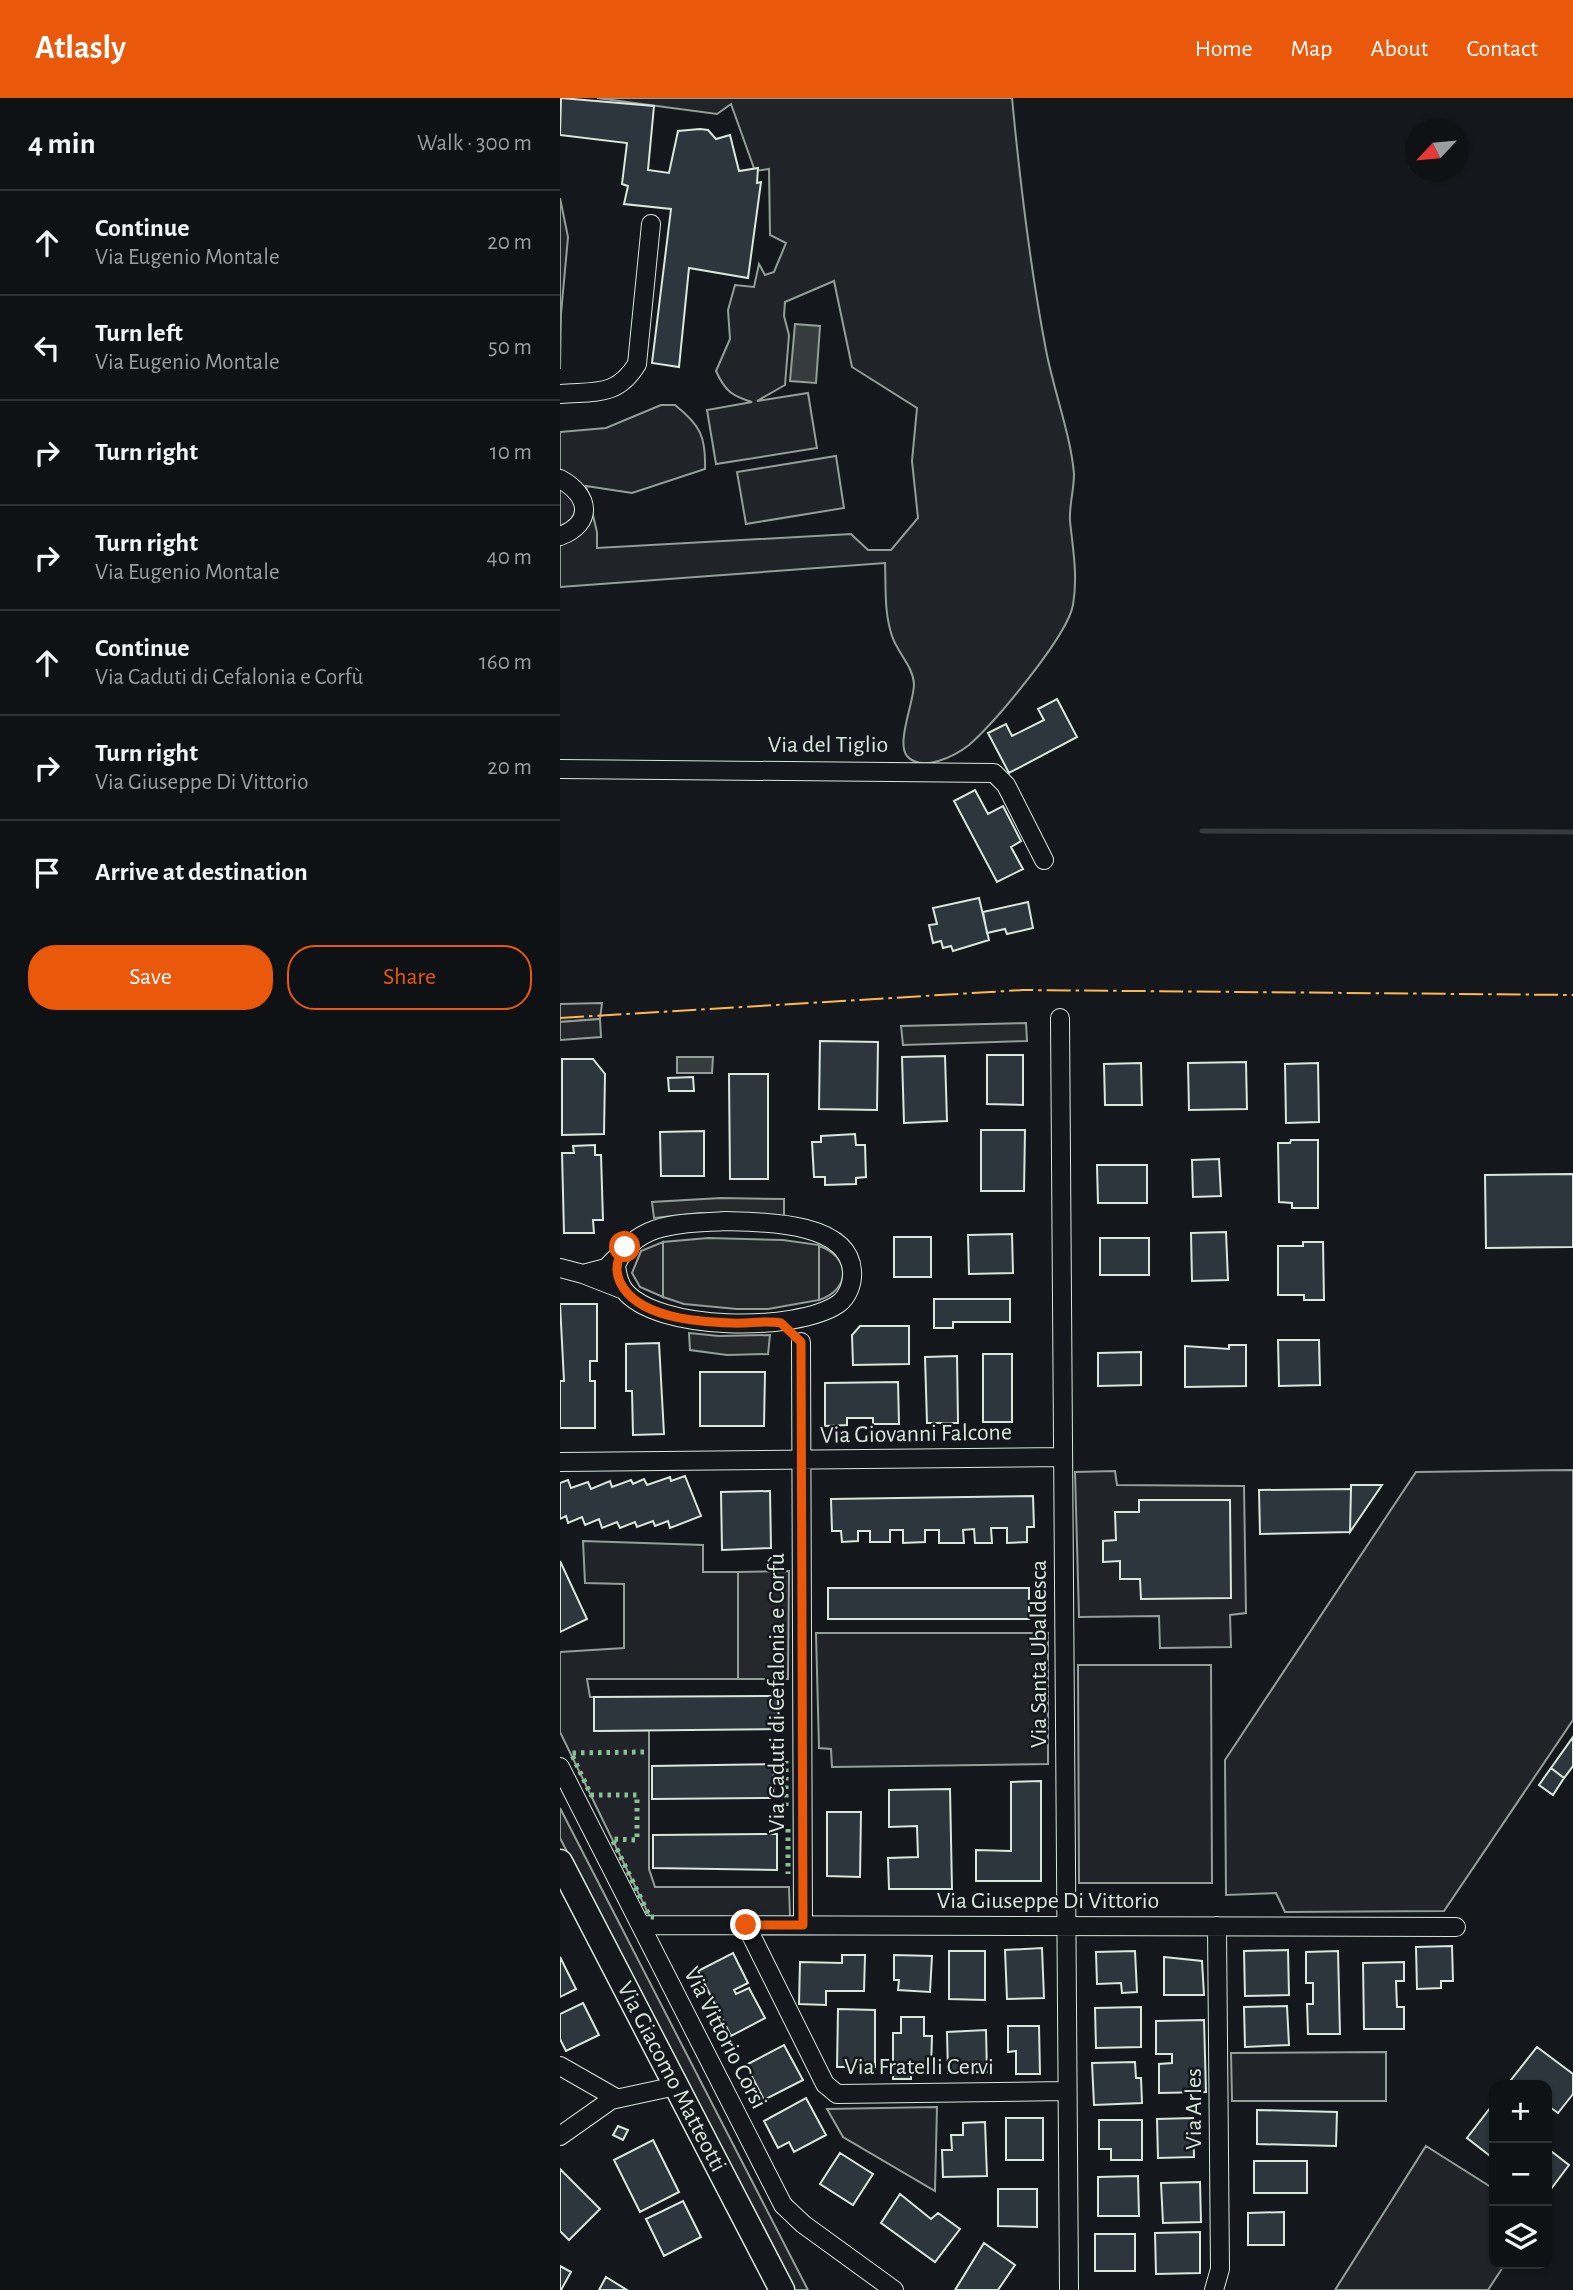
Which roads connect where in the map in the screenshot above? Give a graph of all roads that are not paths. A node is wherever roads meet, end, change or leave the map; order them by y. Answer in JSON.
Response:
{"nodes":[{"id":1,"x":651,"y":224,"type":"dead end"},
{"id":2,"x":560,"y":394,"type":"edge"},
{"id":3,"x":560,"y":479,"type":"edge"},
{"id":4,"x":560,"y":536,"type":"edge"},
{"id":5,"x":560,"y":769,"type":"edge"},
{"id":6,"x":1044,"y":860,"type":"dead end"},
{"id":7,"x":1060,"y":1018,"type":"dead end"},
{"id":8,"x":622,"y":1251,"type":"junction"},
{"id":9,"x":560,"y":1268,"type":"edge"},
{"id":10,"x":583,"y":1274,"type":"junction"},
{"id":11,"x":624,"y":1290,"type":"junction"},
{"id":12,"x":817,"y":1313,"type":"junction"},
{"id":13,"x":770,"y":1321,"type":"junction"},
{"id":14,"x":801,"y":1342,"type":"junction"},
{"id":15,"x":1062,"y":1457,"type":"junction"},
{"id":16,"x":800,"y":1460,"type":"junction"},
{"id":17,"x":560,"y":1462,"type":"edge"},
{"id":18,"x":560,"y":1767,"type":"edge"},
{"id":19,"x":560,"y":1862,"type":"edge"},
{"id":20,"x":640,"y":1925,"type":"junction"},
{"id":21,"x":746,"y":1925,"type":"junction"},
{"id":22,"x":803,"y":1925,"type":"junction"},
{"id":23,"x":1065,"y":1925,"type":"junction"},
{"id":24,"x":1217,"y":1926,"type":"junction"},
{"id":25,"x":1456,"y":1927,"type":"dead end"},
{"id":26,"x":560,"y":2066,"type":"edge"},
{"id":27,"x":676,"y":2086,"type":"junction"},
{"id":28,"x":1066,"y":2091,"type":"junction"},
{"id":29,"x":616,"y":2098,"type":"junction"},
{"id":30,"x":560,"y":2136,"type":"edge"},
{"id":31,"x":782,"y":2290,"type":"edge"},
{"id":32,"x":894,"y":2290,"type":"edge"},
{"id":33,"x":1069,"y":2290,"type":"edge"},
{"id":34,"x":1214,"y":2290,"type":"edge"}],
"edges":[{"from":1,"to":2,"type":"street"},
{"from":3,"to":4,"type":"street"},
{"from":5,"to":6,"type":"street","name":"Via del Tiglio"},
{"from":7,"to":15,"type":"street","name":"Via Santa Ubaldesca"},
{"from":8,"to":10,"type":"street"},
{"from":8,"to":11,"type":"street"},
{"from":8,"to":12,"type":"street"},
{"from":9,"to":10,"type":"street"},
{"from":10,"to":11,"type":"street"},
{"from":11,"to":13,"type":"street"},
{"from":12,"to":13,"type":"street"},
{"from":12,"to":14,"type":"street"},
{"from":13,"to":14,"type":"street"},
{"from":14,"to":16,"type":"street","name":"Via Caduti di Cefalonia e Corfù"},
{"from":15,"to":16,"type":"street","name":"Via Giovanni Falcone"},
{"from":15,"to":23,"type":"street","name":"Via Santa Ubaldesca"},
{"from":16,"to":17,"type":"street","name":"Via Giovanni Falcone"},
{"from":16,"to":22,"type":"street","name":"Via Caduti di Cefalonia e Corfù"},
{"from":18,"to":20,"type":"street","name":"Via Vittorio Corsi"},
{"from":19,"to":27,"type":"main road","name":"Via Giacomo Matteotti"},
{"from":20,"to":21,"type":"street","name":"Via Giuseppe Di Vittorio"},
{"from":20,"to":32,"type":"street","name":"Via Vittorio Corsi"},
{"from":21,"to":22,"type":"street","name":"Via Giuseppe Di Vittorio"},
{"from":21,"to":28,"type":"street","name":"Via Fratelli Cervi"},
{"from":22,"to":23,"type":"street","name":"Via Giuseppe Di Vittorio"},
{"from":23,"to":24,"type":"street","name":"Via Giuseppe Di Vittorio"},
{"from":23,"to":28,"type":"street","name":"Via Santa Ubaldesca"},
{"from":24,"to":25,"type":"street","name":"Via Giuseppe Di Vittorio"},
{"from":24,"to":34,"type":"street","name":"Via Arles"},
{"from":26,"to":29,"type":"street"},
{"from":27,"to":29,"type":"street"},
{"from":27,"to":31,"type":"main road","name":"Via Giacomo Matteotti"},
{"from":28,"to":33,"type":"street","name":"Via Santa Ubaldesca"},
{"from":29,"to":30,"type":"street"}]}
